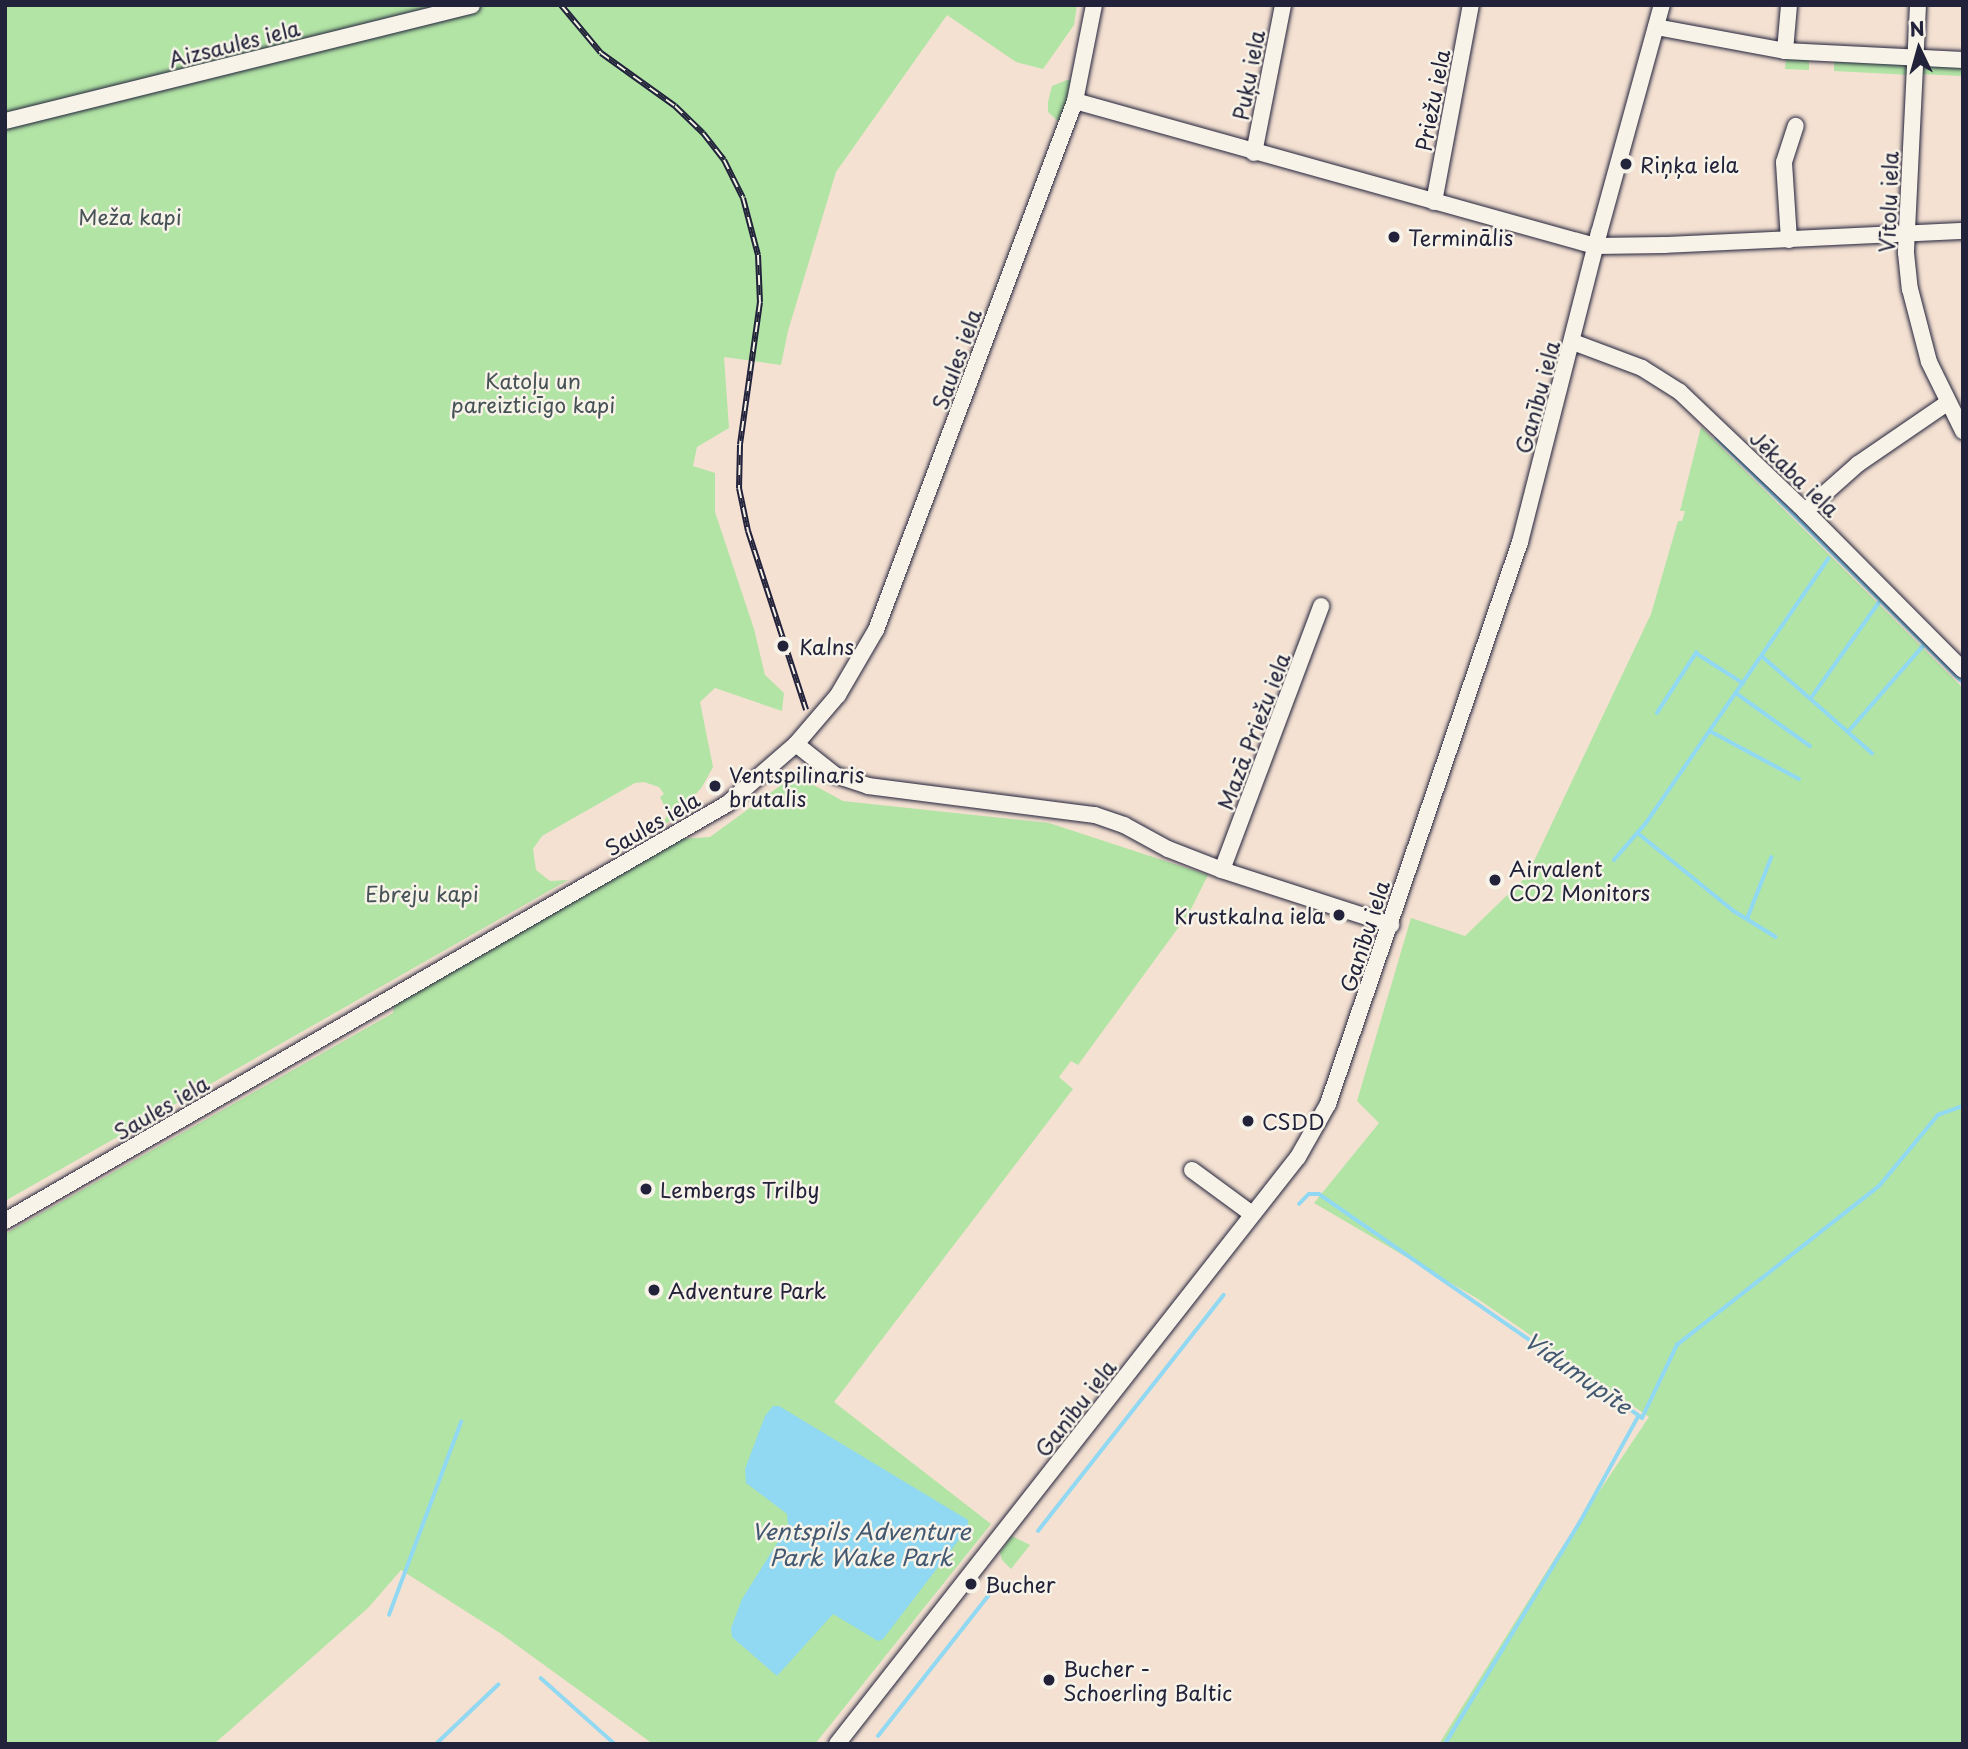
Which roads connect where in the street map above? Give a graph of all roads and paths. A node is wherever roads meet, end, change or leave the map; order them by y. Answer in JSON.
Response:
{"nodes":[{"id":1,"x":472,"y":5,"type":"edge"},
{"id":2,"x":1094,"y":5,"type":"edge"},
{"id":3,"x":1283,"y":5,"type":"edge"},
{"id":4,"x":1471,"y":5,"type":"edge"},
{"id":5,"x":1662,"y":5,"type":"edge"},
{"id":6,"x":1789,"y":5,"type":"edge"},
{"id":7,"x":1919,"y":5,"type":"edge"},
{"id":8,"x":1656,"y":26,"type":"junction"},
{"id":9,"x":1785,"y":51,"type":"junction"},
{"id":10,"x":1916,"y":59,"type":"junction"},
{"id":11,"x":1963,"y":60,"type":"edge"},
{"id":12,"x":1075,"y":101,"type":"junction"},
{"id":13,"x":5,"y":121,"type":"edge"},
{"id":14,"x":1796,"y":126,"type":"dead end"},
{"id":15,"x":1254,"y":153,"type":"junction"},
{"id":16,"x":1434,"y":202,"type":"junction"},
{"id":17,"x":1963,"y":231,"type":"edge"},
{"id":18,"x":1905,"y":234,"type":"junction"},
{"id":19,"x":1789,"y":240,"type":"junction"},
{"id":20,"x":1595,"y":246,"type":"junction"},
{"id":21,"x":1573,"y":342,"type":"junction"},
{"id":22,"x":1947,"y":403,"type":"junction"},
{"id":23,"x":1963,"y":431,"type":"edge"},
{"id":24,"x":1805,"y":510,"type":"junction"},
{"id":25,"x":1321,"y":606,"type":"dead end"},
{"id":26,"x":1963,"y":670,"type":"edge"},
{"id":27,"x":796,"y":744,"type":"junction"},
{"id":28,"x":1222,"y":870,"type":"junction"},
{"id":29,"x":1391,"y":925,"type":"junction"},
{"id":30,"x":1192,"y":1170,"type":"dead end"},
{"id":31,"x":1252,"y":1214,"type":"junction"},
{"id":32,"x":5,"y":1222,"type":"edge"},
{"id":33,"x":837,"y":1744,"type":"edge"}],
"edges":[{"from":1,"to":13,"type":"street","name":"Aizsaules iela"},
{"from":2,"to":12,"type":"street","name":"Saules iela"},
{"from":3,"to":15,"type":"street","name":"Puķu iela"},
{"from":4,"to":16,"type":"street","name":"Priežu iela"},
{"from":5,"to":8,"type":"street","name":"Ganību iela"},
{"from":6,"to":9,"type":"street"},
{"from":7,"to":10,"type":"street","name":"Vītolu iela"},
{"from":8,"to":9,"type":"street"},
{"from":8,"to":20,"type":"street","name":"Ganību iela"},
{"from":9,"to":10,"type":"street"},
{"from":10,"to":11,"type":"street"},
{"from":10,"to":18,"type":"street","name":"Vītolu iela"},
{"from":12,"to":15,"type":"street"},
{"from":12,"to":27,"type":"street","name":"Saules iela"},
{"from":14,"to":19,"type":"street"},
{"from":15,"to":16,"type":"street"},
{"from":16,"to":20,"type":"street"},
{"from":17,"to":18,"type":"street"},
{"from":18,"to":19,"type":"street"},
{"from":18,"to":22,"type":"street","name":"Vītolu iela"},
{"from":19,"to":20,"type":"street"},
{"from":20,"to":21,"type":"street","name":"Ganību iela"},
{"from":21,"to":24,"type":"street","name":"Jēkaba iela"},
{"from":21,"to":29,"type":"street","name":"Ganību iela"},
{"from":22,"to":23,"type":"street","name":"Vītolu iela"},
{"from":22,"to":24,"type":"street"},
{"from":24,"to":26,"type":"street","name":"Jēkaba iela"},
{"from":25,"to":28,"type":"street","name":"Mazā Priežu iela"},
{"from":27,"to":28,"type":"street"},
{"from":27,"to":32,"type":"street","name":"Saules iela"},
{"from":28,"to":29,"type":"street"},
{"from":29,"to":31,"type":"street","name":"Ganību iela"},
{"from":30,"to":31,"type":"street"},
{"from":31,"to":33,"type":"street","name":"Ganību iela"}]}
